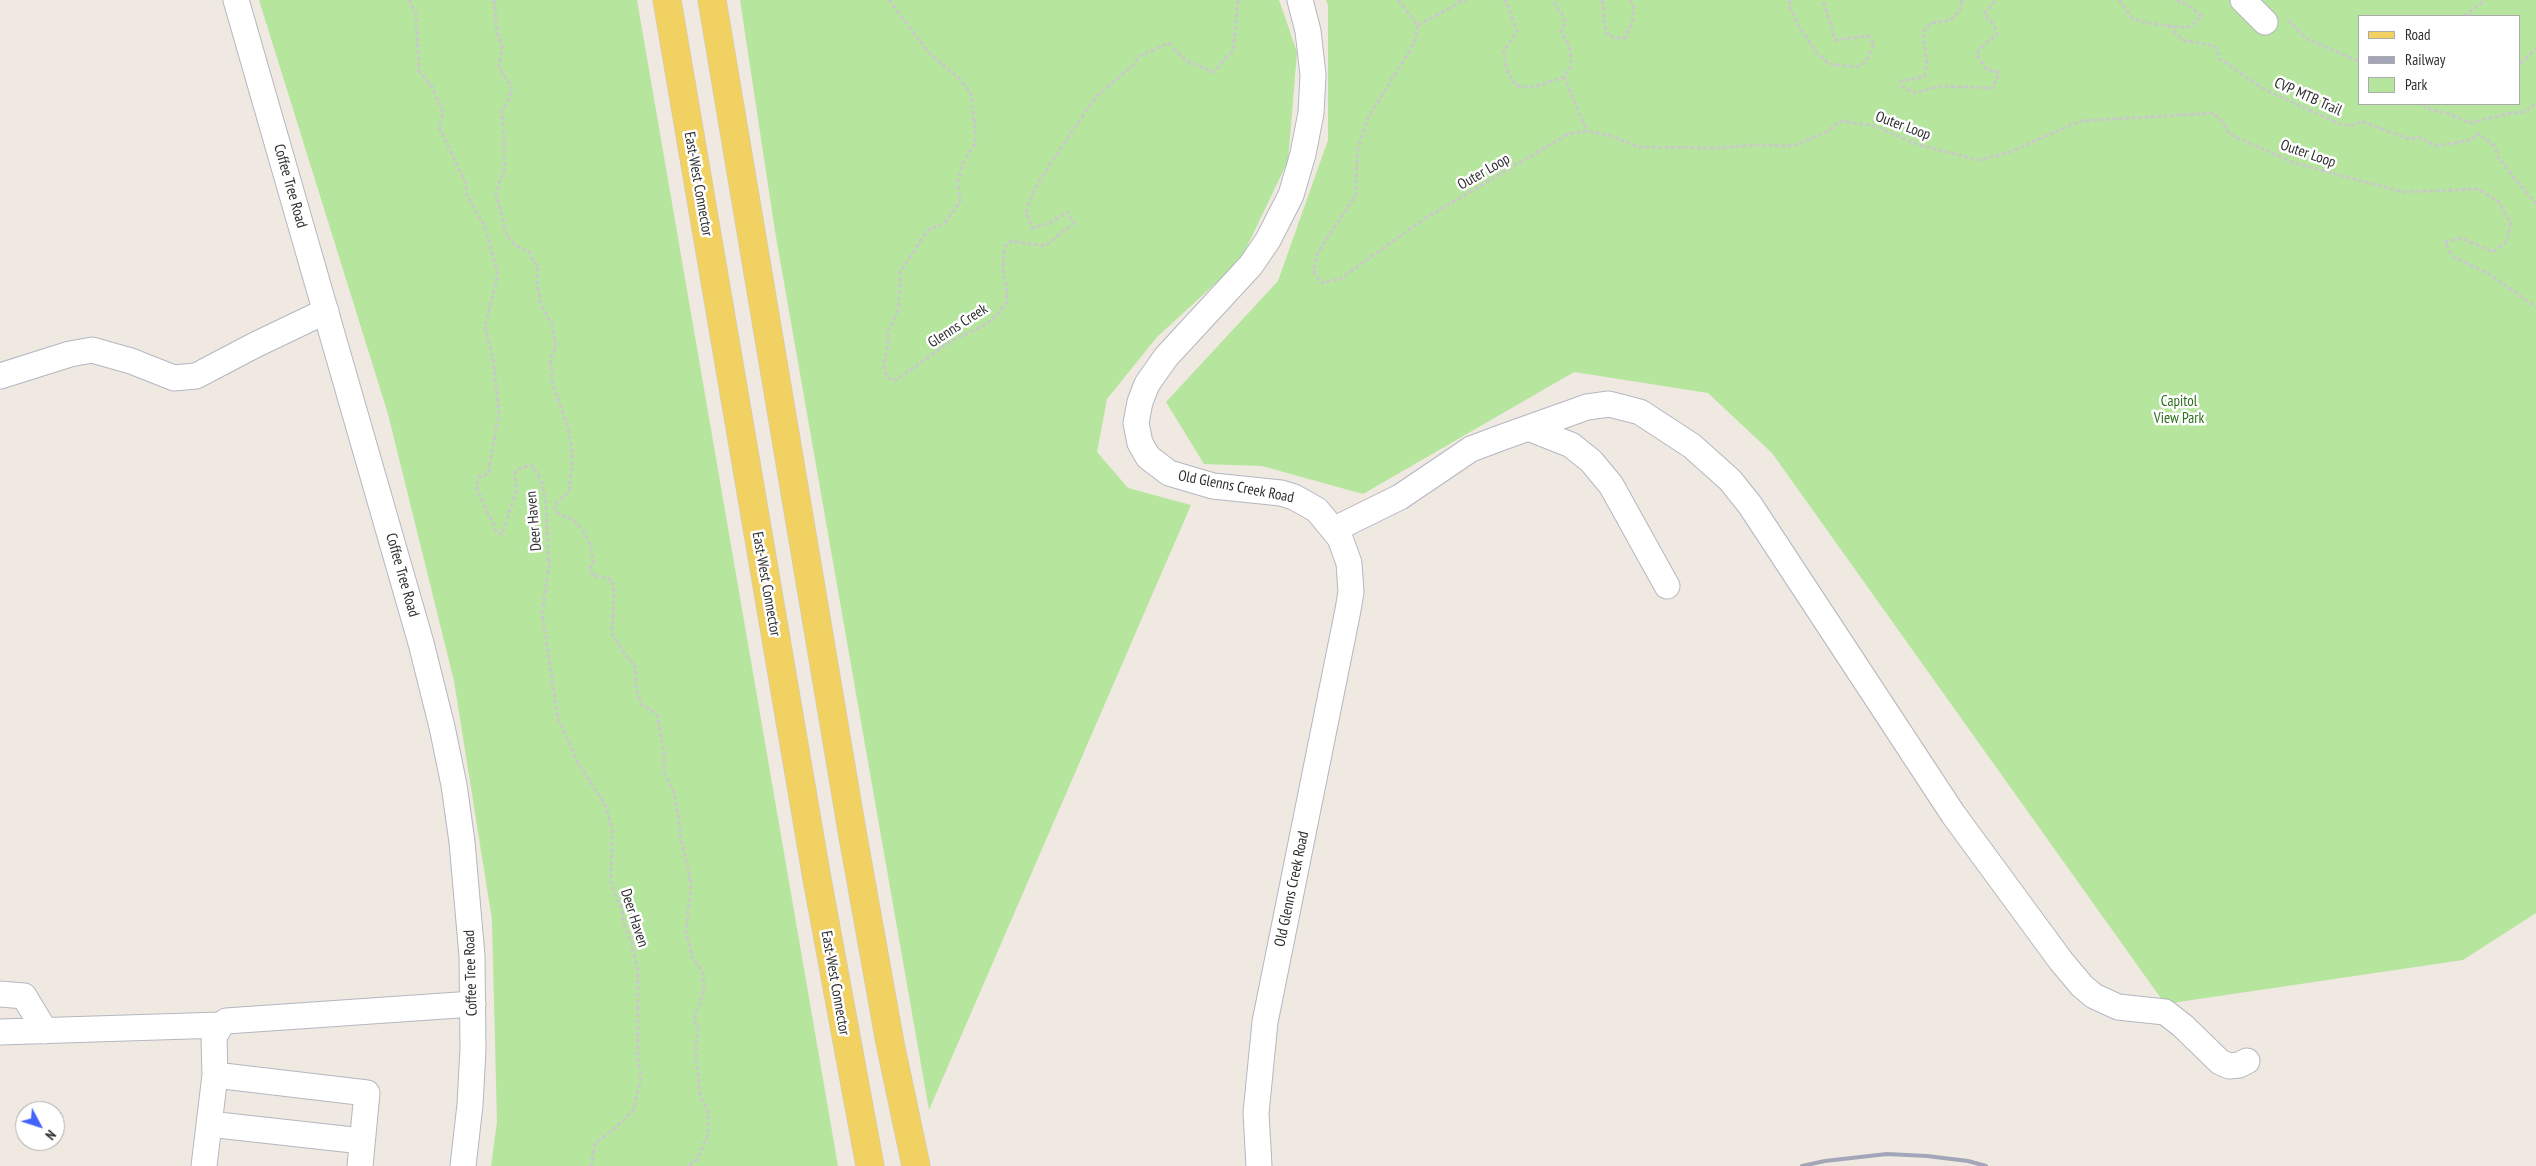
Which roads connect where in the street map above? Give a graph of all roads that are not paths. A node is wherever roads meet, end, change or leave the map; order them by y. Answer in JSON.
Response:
{"nodes":[{"id":1,"x":236,"y":0,"type":"edge"},
{"id":2,"x":667,"y":0,"type":"edge"},
{"id":3,"x":712,"y":0,"type":"edge"},
{"id":4,"x":1300,"y":0,"type":"edge"},
{"id":5,"x":2242,"y":0,"type":"edge"},
{"id":6,"x":2276,"y":21,"type":"road end"},
{"id":7,"x":326,"y":311,"type":"junction"},
{"id":8,"x":0,"y":376,"type":"edge"},
{"id":9,"x":1528,"y":428,"type":"junction"},
{"id":10,"x":1335,"y":529,"type":"junction"},
{"id":11,"x":1667,"y":586,"type":"dead end"},
{"id":12,"x":0,"y":994,"type":"edge"},
{"id":13,"x":473,"y":1004,"type":"junction"},
{"id":14,"x":221,"y":1024,"type":"junction"},
{"id":15,"x":45,"y":1031,"type":"junction"},
{"id":16,"x":0,"y":1032,"type":"edge"},
{"id":17,"x":2247,"y":1061,"type":"dead end"},
{"id":18,"x":214,"y":1075,"type":"junction"},
{"id":19,"x":209,"y":1124,"type":"junction"},
{"id":20,"x":362,"y":1141,"type":"junction"},
{"id":21,"x":204,"y":1166,"type":"edge"},
{"id":22,"x":360,"y":1166,"type":"edge"},
{"id":23,"x":463,"y":1166,"type":"edge"},
{"id":24,"x":870,"y":1166,"type":"edge"},
{"id":25,"x":916,"y":1166,"type":"edge"},
{"id":26,"x":1259,"y":1166,"type":"edge"}],
"edges":[{"from":1,"to":7,"type":"street","name":"Coffee Tree Road"},
{"from":2,"to":24,"type":"main road","name":"East-West Connector"},
{"from":3,"to":25,"type":"main road"},
{"from":4,"to":10,"type":"street","name":"Old Glenns Creek Road"},
{"from":5,"to":6,"type":"street"},
{"from":7,"to":8,"type":"street"},
{"from":7,"to":13,"type":"street","name":"Coffee Tree Road"},
{"from":9,"to":10,"type":"street"},
{"from":9,"to":11,"type":"street"},
{"from":9,"to":17,"type":"street"},
{"from":10,"to":26,"type":"street","name":"Old Glenns Creek Road"},
{"from":12,"to":15,"type":"street"},
{"from":13,"to":14,"type":"street"},
{"from":13,"to":23,"type":"street","name":"Coffee Tree Road"},
{"from":14,"to":15,"type":"street"},
{"from":14,"to":18,"type":"street"},
{"from":15,"to":16,"type":"street"},
{"from":18,"to":19,"type":"street"},
{"from":18,"to":20,"type":"street"},
{"from":19,"to":20,"type":"street"},
{"from":19,"to":21,"type":"street"},
{"from":20,"to":22,"type":"street"}]}
